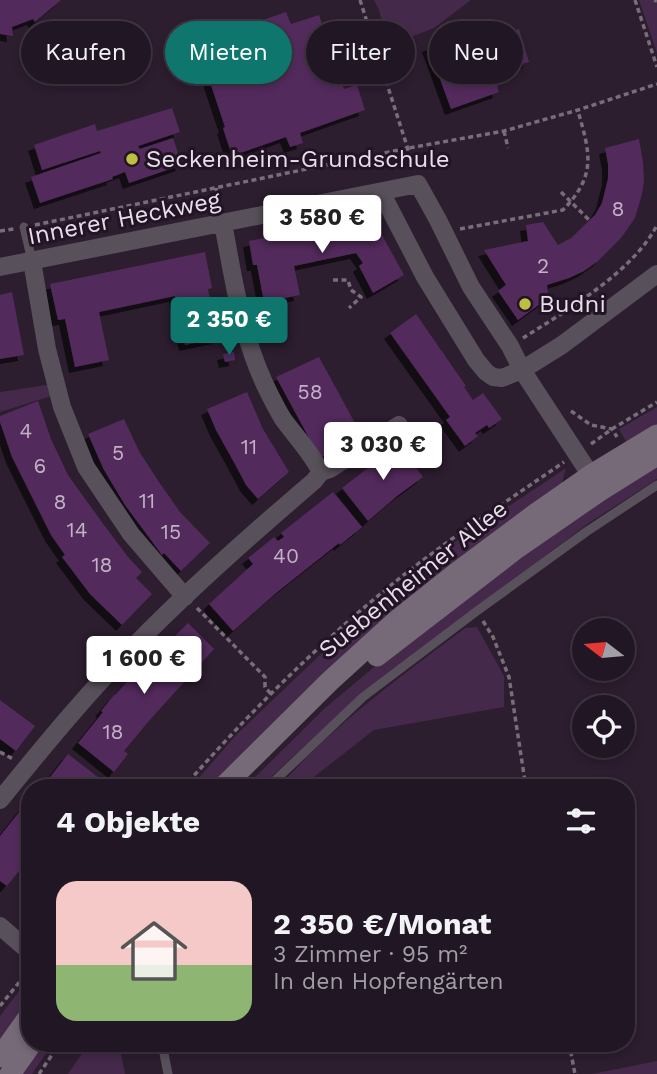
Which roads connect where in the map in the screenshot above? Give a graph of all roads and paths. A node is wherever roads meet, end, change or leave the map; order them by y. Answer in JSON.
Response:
{"nodes":[{"id":1,"x":360,"y":0,"type":"edge"},
{"id":2,"x":635,"y":0,"type":"edge"},
{"id":3,"x":657,"y":67,"type":"edge"},
{"id":4,"x":657,"y":84,"type":"edge"},
{"id":5,"x":578,"y":110,"type":"junction"},
{"id":6,"x":504,"y":131,"type":"junction"},
{"id":7,"x":408,"y":148,"type":"junction"},
{"id":8,"x":508,"y":148,"type":"dead end"},
{"id":9,"x":418,"y":184,"type":"junction"},
{"id":10,"x":381,"y":192,"type":"junction"},
{"id":11,"x":561,"y":192,"type":"dead end"},
{"id":12,"x":570,"y":203,"type":"junction"},
{"id":13,"x":590,"y":221,"type":"dead end"},
{"id":14,"x":223,"y":223,"type":"junction"},
{"id":15,"x":657,"y":225,"type":"edge"},
{"id":16,"x":24,"y":227,"type":"junction"},
{"id":17,"x":0,"y":231,"type":"edge"},
{"id":18,"x":445,"y":235,"type":"junction"},
{"id":19,"x":32,"y":261,"type":"junction"},
{"id":20,"x":0,"y":267,"type":"edge"},
{"id":21,"x":657,"y":274,"type":"edge"},
{"id":22,"x":333,"y":279,"type":"dead end"},
{"id":23,"x":349,"y":308,"type":"dead end"},
{"id":24,"x":510,"y":346,"type":"junction"},
{"id":25,"x":522,"y":370,"type":"junction"},
{"id":26,"x":657,"y":402,"type":"edge"},
{"id":27,"x":571,"y":411,"type":"dead end"},
{"id":28,"x":398,"y":425,"type":"dead end"},
{"id":29,"x":612,"y":429,"type":"junction"},
{"id":30,"x":657,"y":435,"type":"edge"},
{"id":31,"x":577,"y":454,"type":"junction"},
{"id":32,"x":657,"y":455,"type":"edge"},
{"id":33,"x":321,"y":472,"type":"junction"},
{"id":34,"x":596,"y":482,"type":"junction"},
{"id":35,"x":657,"y":485,"type":"edge"},
{"id":36,"x":185,"y":597,"type":"junction"},
{"id":37,"x":477,"y":611,"type":"junction"},
{"id":38,"x":271,"y":694,"type":"junction"},
{"id":39,"x":191,"y":779,"type":"edge"},
{"id":40,"x":231,"y":779,"type":"edge"},
{"id":41,"x":248,"y":779,"type":"edge"},
{"id":42,"x":276,"y":779,"type":"edge"},
{"id":43,"x":524,"y":779,"type":"edge"},
{"id":44,"x":0,"y":800,"type":"edge"},
{"id":45,"x":0,"y":926,"type":"edge"},
{"id":46,"x":21,"y":944,"type":"edge"},
{"id":47,"x":21,"y":980,"type":"edge"},
{"id":48,"x":0,"y":1006,"type":"edge"},
{"id":49,"x":21,"y":1028,"type":"edge"},
{"id":50,"x":26,"y":1052,"type":"edge"},
{"id":51,"x":54,"y":1052,"type":"edge"},
{"id":52,"x":164,"y":1052,"type":"edge"},
{"id":53,"x":571,"y":1052,"type":"edge"},
{"id":54,"x":0,"y":1057,"type":"edge"},
{"id":55,"x":10,"y":1074,"type":"edge"},
{"id":56,"x":39,"y":1074,"type":"edge"},
{"id":57,"x":168,"y":1074,"type":"edge"},
{"id":58,"x":575,"y":1074,"type":"edge"}],
"edges":[{"from":1,"to":7,"type":"path"},
{"from":2,"to":3,"type":"path"},
{"from":4,"to":5,"type":"path"},
{"from":5,"to":6,"type":"path"},
{"from":5,"to":12,"type":"path"},
{"from":6,"to":7,"type":"path"},
{"from":6,"to":8,"type":"path"},
{"from":7,"to":9,"type":"path"},
{"from":7,"to":16,"type":"path"},
{"from":9,"to":10,"type":"street","name":"Innerer Heckweg"},
{"from":9,"to":18,"type":"street"},
{"from":10,"to":14,"type":"street","name":"Innerer Heckweg"},
{"from":10,"to":25,"type":"street"},
{"from":11,"to":12,"type":"path"},
{"from":12,"to":13,"type":"path"},
{"from":12,"to":18,"type":"path"},
{"from":14,"to":19,"type":"street","name":"Innerer Heckweg"},
{"from":14,"to":33,"type":"street"},
{"from":15,"to":24,"type":"path"},
{"from":16,"to":17,"type":"path"},
{"from":16,"to":19,"type":"lane"},
{"from":18,"to":24,"type":"street"},
{"from":19,"to":20,"type":"street","name":"Innerer Heckweg"},
{"from":19,"to":36,"type":"street"},
{"from":21,"to":25,"type":"street"},
{"from":22,"to":23,"type":"path"},
{"from":24,"to":25,"type":"street"},
{"from":25,"to":31,"type":"street"},
{"from":26,"to":29,"type":"path"},
{"from":27,"to":29,"type":"path"},
{"from":28,"to":33,"type":"street"},
{"from":29,"to":31,"type":"path"},
{"from":30,"to":34,"type":"main road","name":"Suebenheimer Allee"},
{"from":31,"to":34,"type":"street"},
{"from":31,"to":38,"type":"path"},
{"from":32,"to":34,"type":"main road","name":"Suebenheimer Allee"},
{"from":33,"to":36,"type":"street"},
{"from":34,"to":40,"type":"main road","name":"Suebenheimer Allee"},
{"from":34,"to":41,"type":"main road","name":"Suebenheimer Allee"},
{"from":35,"to":37,"type":"lane"},
{"from":36,"to":38,"type":"path"},
{"from":36,"to":44,"type":"street"},
{"from":37,"to":42,"type":"lane"},
{"from":37,"to":43,"type":"path"},
{"from":38,"to":39,"type":"path"},
{"from":45,"to":46,"type":"street"},
{"from":47,"to":48,"type":"path"},
{"from":49,"to":54,"type":"main road"},
{"from":50,"to":55,"type":"main road"},
{"from":51,"to":56,"type":"path"},
{"from":52,"to":57,"type":"lane"},
{"from":53,"to":58,"type":"path"}]}
